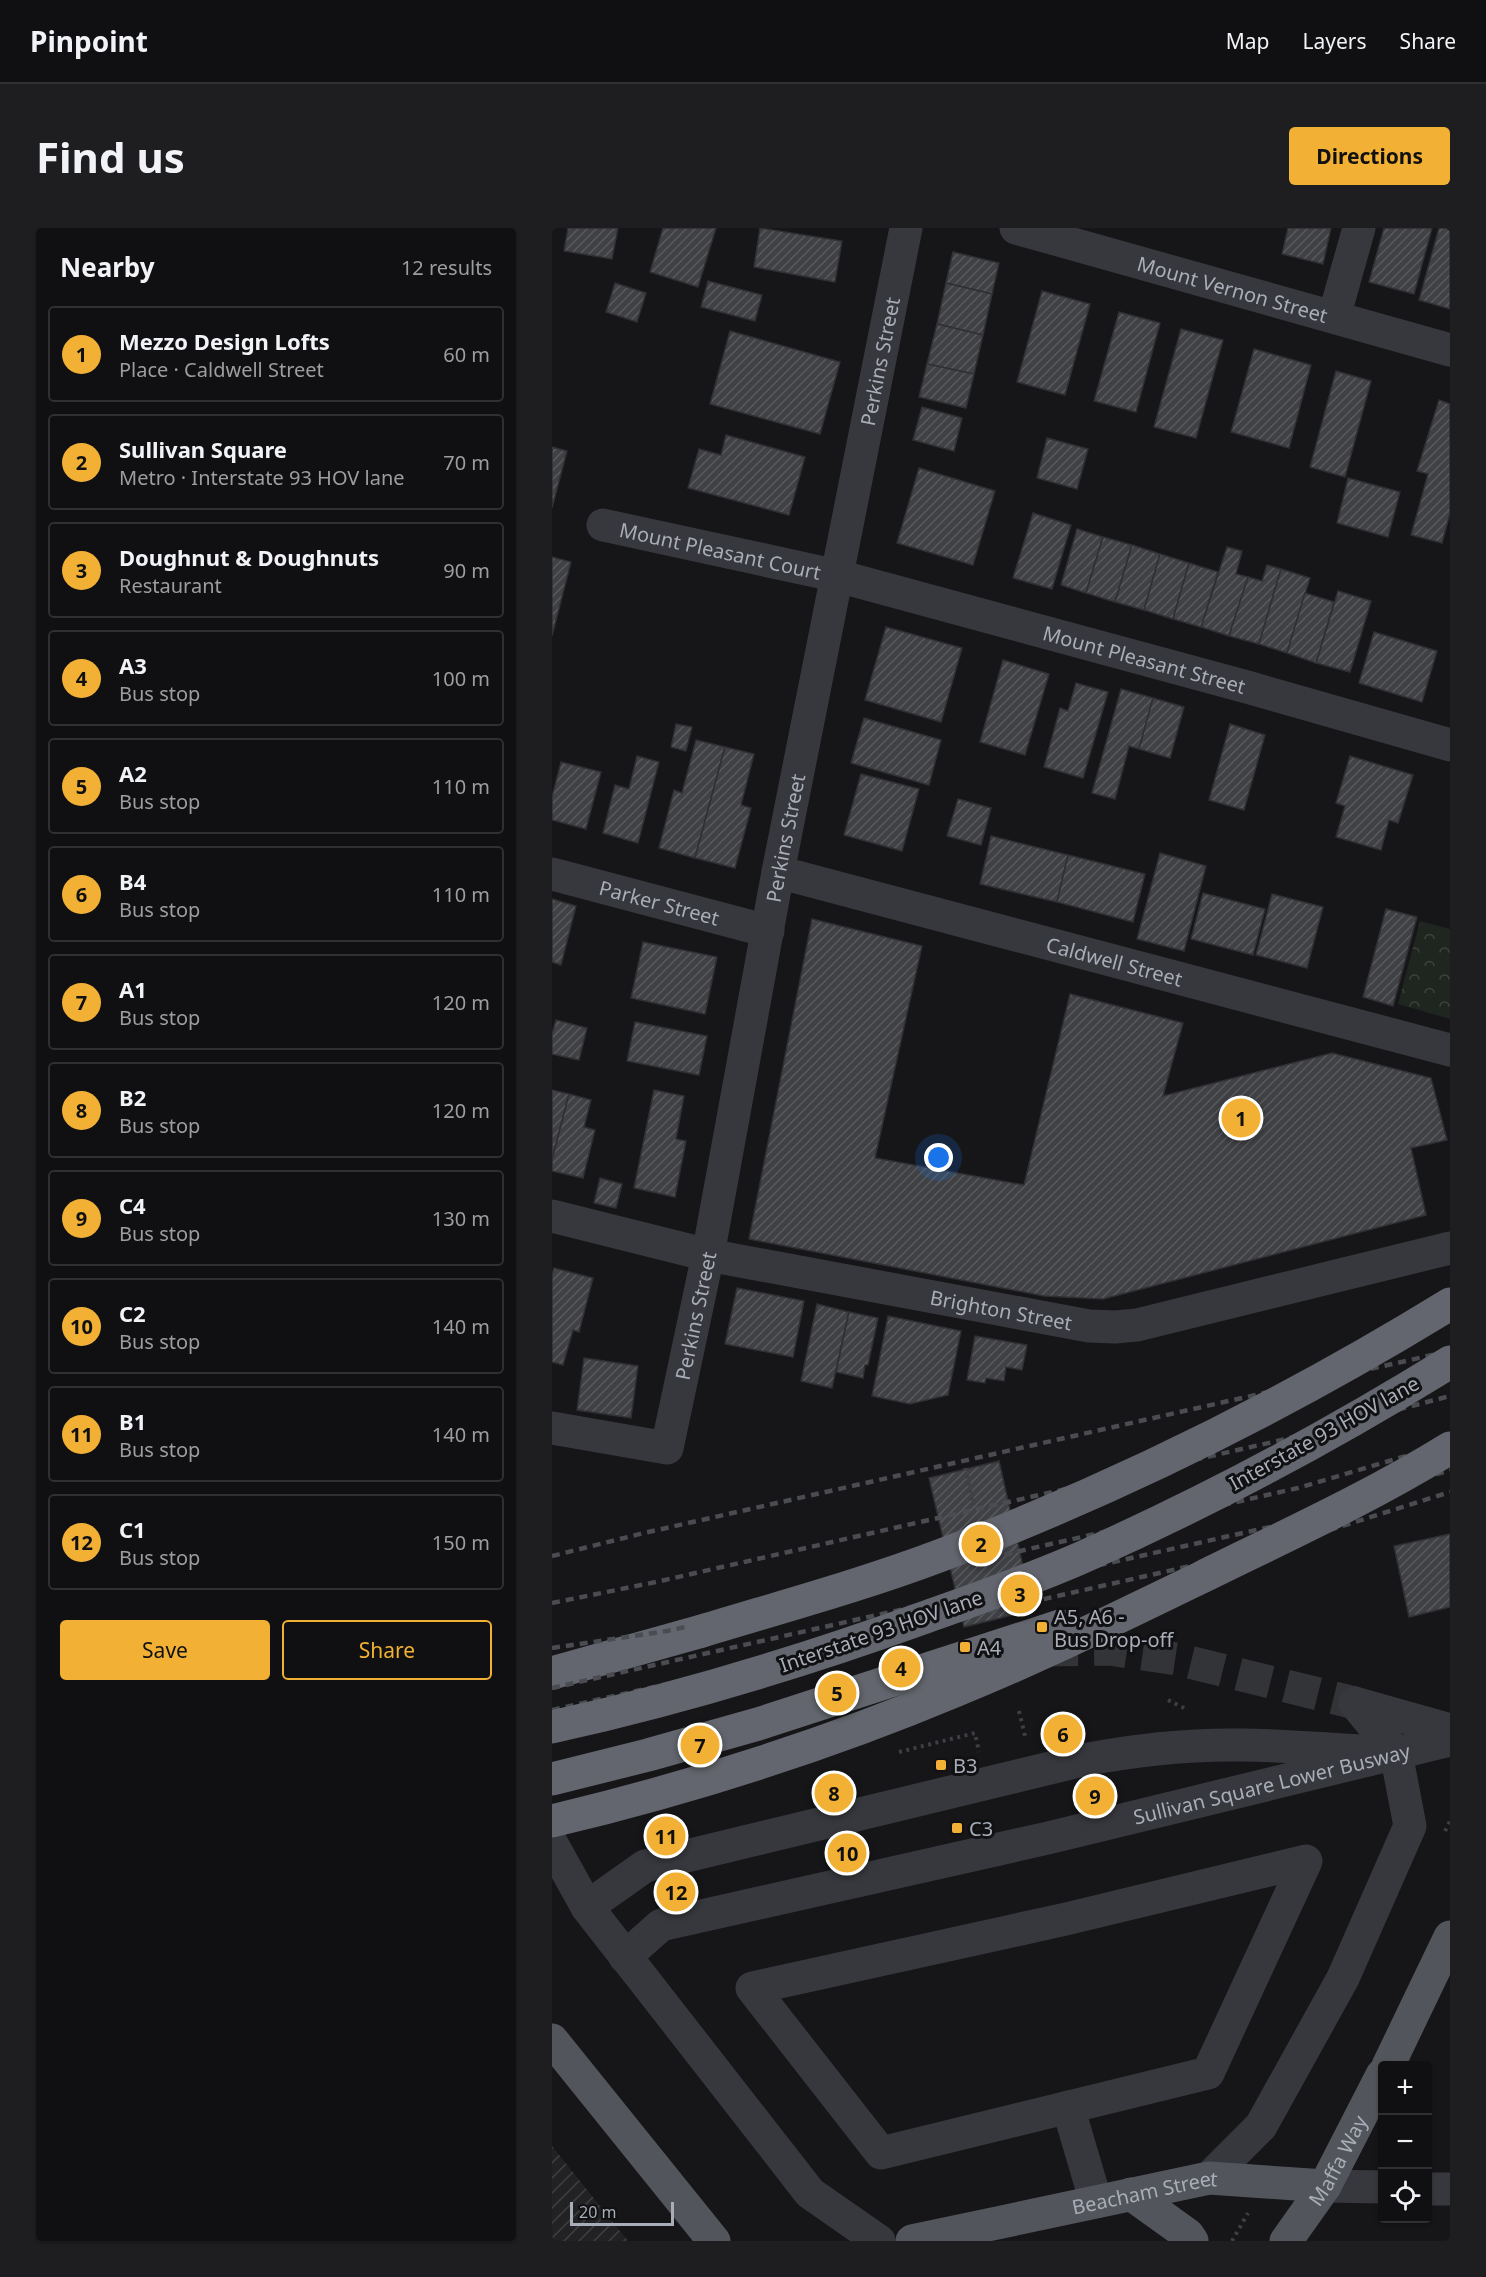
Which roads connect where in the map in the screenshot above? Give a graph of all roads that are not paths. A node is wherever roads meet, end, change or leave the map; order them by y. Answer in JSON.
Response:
{"nodes":[{"id":1,"x":906,"y":228,"type":"edge"},
{"id":2,"x":1016,"y":228,"type":"edge"},
{"id":3,"x":1359,"y":228,"type":"edge"},
{"id":4,"x":1334,"y":317,"type":"junction"},
{"id":5,"x":1450,"y":350,"type":"edge"},
{"id":6,"x":603,"y":525,"type":"dead end"},
{"id":7,"x":838,"y":576,"type":"junction"},
{"id":8,"x":1450,"y":745,"type":"edge"},
{"id":9,"x":778,"y":873,"type":"junction"},
{"id":10,"x":552,"y":874,"type":"edge"},
{"id":11,"x":768,"y":931,"type":"junction"},
{"id":12,"x":1450,"y":1050,"type":"edge"},
{"id":13,"x":552,"y":1216,"type":"edge"},
{"id":14,"x":1450,"y":1248,"type":"edge"},
{"id":15,"x":708,"y":1255,"type":"junction"},
{"id":16,"x":1450,"y":1304,"type":"edge"},
{"id":17,"x":1450,"y":1362,"type":"edge"},
{"id":18,"x":552,"y":1428,"type":"edge"},
{"id":19,"x":1450,"y":1448,"type":"edge"},
{"id":20,"x":1187,"y":1584,"type":"junction"},
{"id":21,"x":702,"y":1630,"type":"junction"},
{"id":22,"x":552,"y":1655,"type":"edge"},
{"id":23,"x":552,"y":1673,"type":"edge"},
{"id":24,"x":552,"y":1727,"type":"edge"},
{"id":25,"x":1450,"y":1730,"type":"edge"},
{"id":26,"x":1450,"y":1740,"type":"edge"},
{"id":27,"x":1396,"y":1753,"type":"junction"},
{"id":28,"x":552,"y":1779,"type":"edge"},
{"id":29,"x":552,"y":1821,"type":"edge"},
{"id":30,"x":552,"y":1844,"type":"edge"},
{"id":31,"x":587,"y":1906,"type":"junction"},
{"id":32,"x":1450,"y":1937,"type":"edge"},
{"id":33,"x":625,"y":1957,"type":"junction"},
{"id":34,"x":552,"y":2040,"type":"edge"},
{"id":35,"x":1390,"y":2061,"type":"edge"},
{"id":36,"x":1378,"y":2085,"type":"edge"},
{"id":37,"x":1068,"y":2107,"type":"junction"},
{"id":38,"x":1209,"y":2178,"type":"junction"},
{"id":39,"x":1325,"y":2186,"type":"junction"},
{"id":40,"x":1378,"y":2187,"type":"edge"},
{"id":41,"x":1432,"y":2189,"type":"edge"},
{"id":42,"x":1450,"y":2189,"type":"edge"},
{"id":43,"x":1131,"y":2194,"type":"junction"},
{"id":44,"x":1096,"y":2202,"type":"junction"},
{"id":45,"x":710,"y":2239,"type":"edge"},
{"id":46,"x":879,"y":2241,"type":"edge"},
{"id":47,"x":912,"y":2241,"type":"edge"},
{"id":48,"x":1192,"y":2241,"type":"edge"},
{"id":49,"x":1286,"y":2241,"type":"edge"}],
"edges":[{"from":1,"to":7,"type":"street","name":"Perkins Street"},
{"from":2,"to":4,"type":"street","name":"Mount Vernon Street"},
{"from":3,"to":4,"type":"street"},
{"from":4,"to":5,"type":"street","name":"Mount Vernon Street"},
{"from":6,"to":7,"type":"street","name":"Mount Pleasant Court"},
{"from":7,"to":8,"type":"street","name":"Mount Pleasant Street"},
{"from":7,"to":9,"type":"street","name":"Perkins Street"},
{"from":9,"to":11,"type":"street","name":"Perkins Street"},
{"from":9,"to":12,"type":"street","name":"Caldwell Street"},
{"from":10,"to":11,"type":"street","name":"Parker Street"},
{"from":11,"to":15,"type":"street","name":"Perkins Street"},
{"from":13,"to":15,"type":"street","name":"Brighton Street"},
{"from":14,"to":15,"type":"street","name":"Brighton Street"},
{"from":15,"to":18,"type":"street","name":"Perkins Street"},
{"from":16,"to":21,"type":"highway","bridge":true},
{"from":17,"to":24,"type":"highway","name":"Interstate 93 HOV lane","bridge":true},
{"from":19,"to":20,"type":"highway","bridge":true},
{"from":20,"to":28,"type":"highway","bridge":true},
{"from":20,"to":29,"type":"highway","bridge":true},
{"from":21,"to":22,"type":"highway"},
{"from":21,"to":23,"type":"highway"},
{"from":25,"to":27,"type":"street"},
{"from":26,"to":27,"type":"street"},
{"from":27,"to":31,"type":"street","name":"Sullivan Square Lower Busway"},
{"from":27,"to":33,"type":"street","name":"Sullivan Square Lower Busway"},
{"from":27,"to":38,"type":"street"},
{"from":30,"to":31,"type":"street"},
{"from":31,"to":33,"type":"street"},
{"from":32,"to":35,"type":"main road"},
{"from":33,"to":46,"type":"street"},
{"from":34,"to":45,"type":"main road"},
{"from":36,"to":39,"type":"main road","name":"Maffa Way"},
{"from":37,"to":37,"type":"street"},
{"from":37,"to":44,"type":"street"},
{"from":38,"to":39,"type":"main road","name":"Beacham Street"},
{"from":38,"to":43,"type":"main road","name":"Beacham Street"},
{"from":39,"to":40,"type":"street","name":"Beacham Street"},
{"from":39,"to":49,"type":"main road","name":"Maffa Way"},
{"from":41,"to":42,"type":"street"},
{"from":43,"to":44,"type":"main road","name":"Beacham Street"},
{"from":43,"to":48,"type":"main road"},
{"from":44,"to":47,"type":"main road","name":"Beacham Street"}]}
